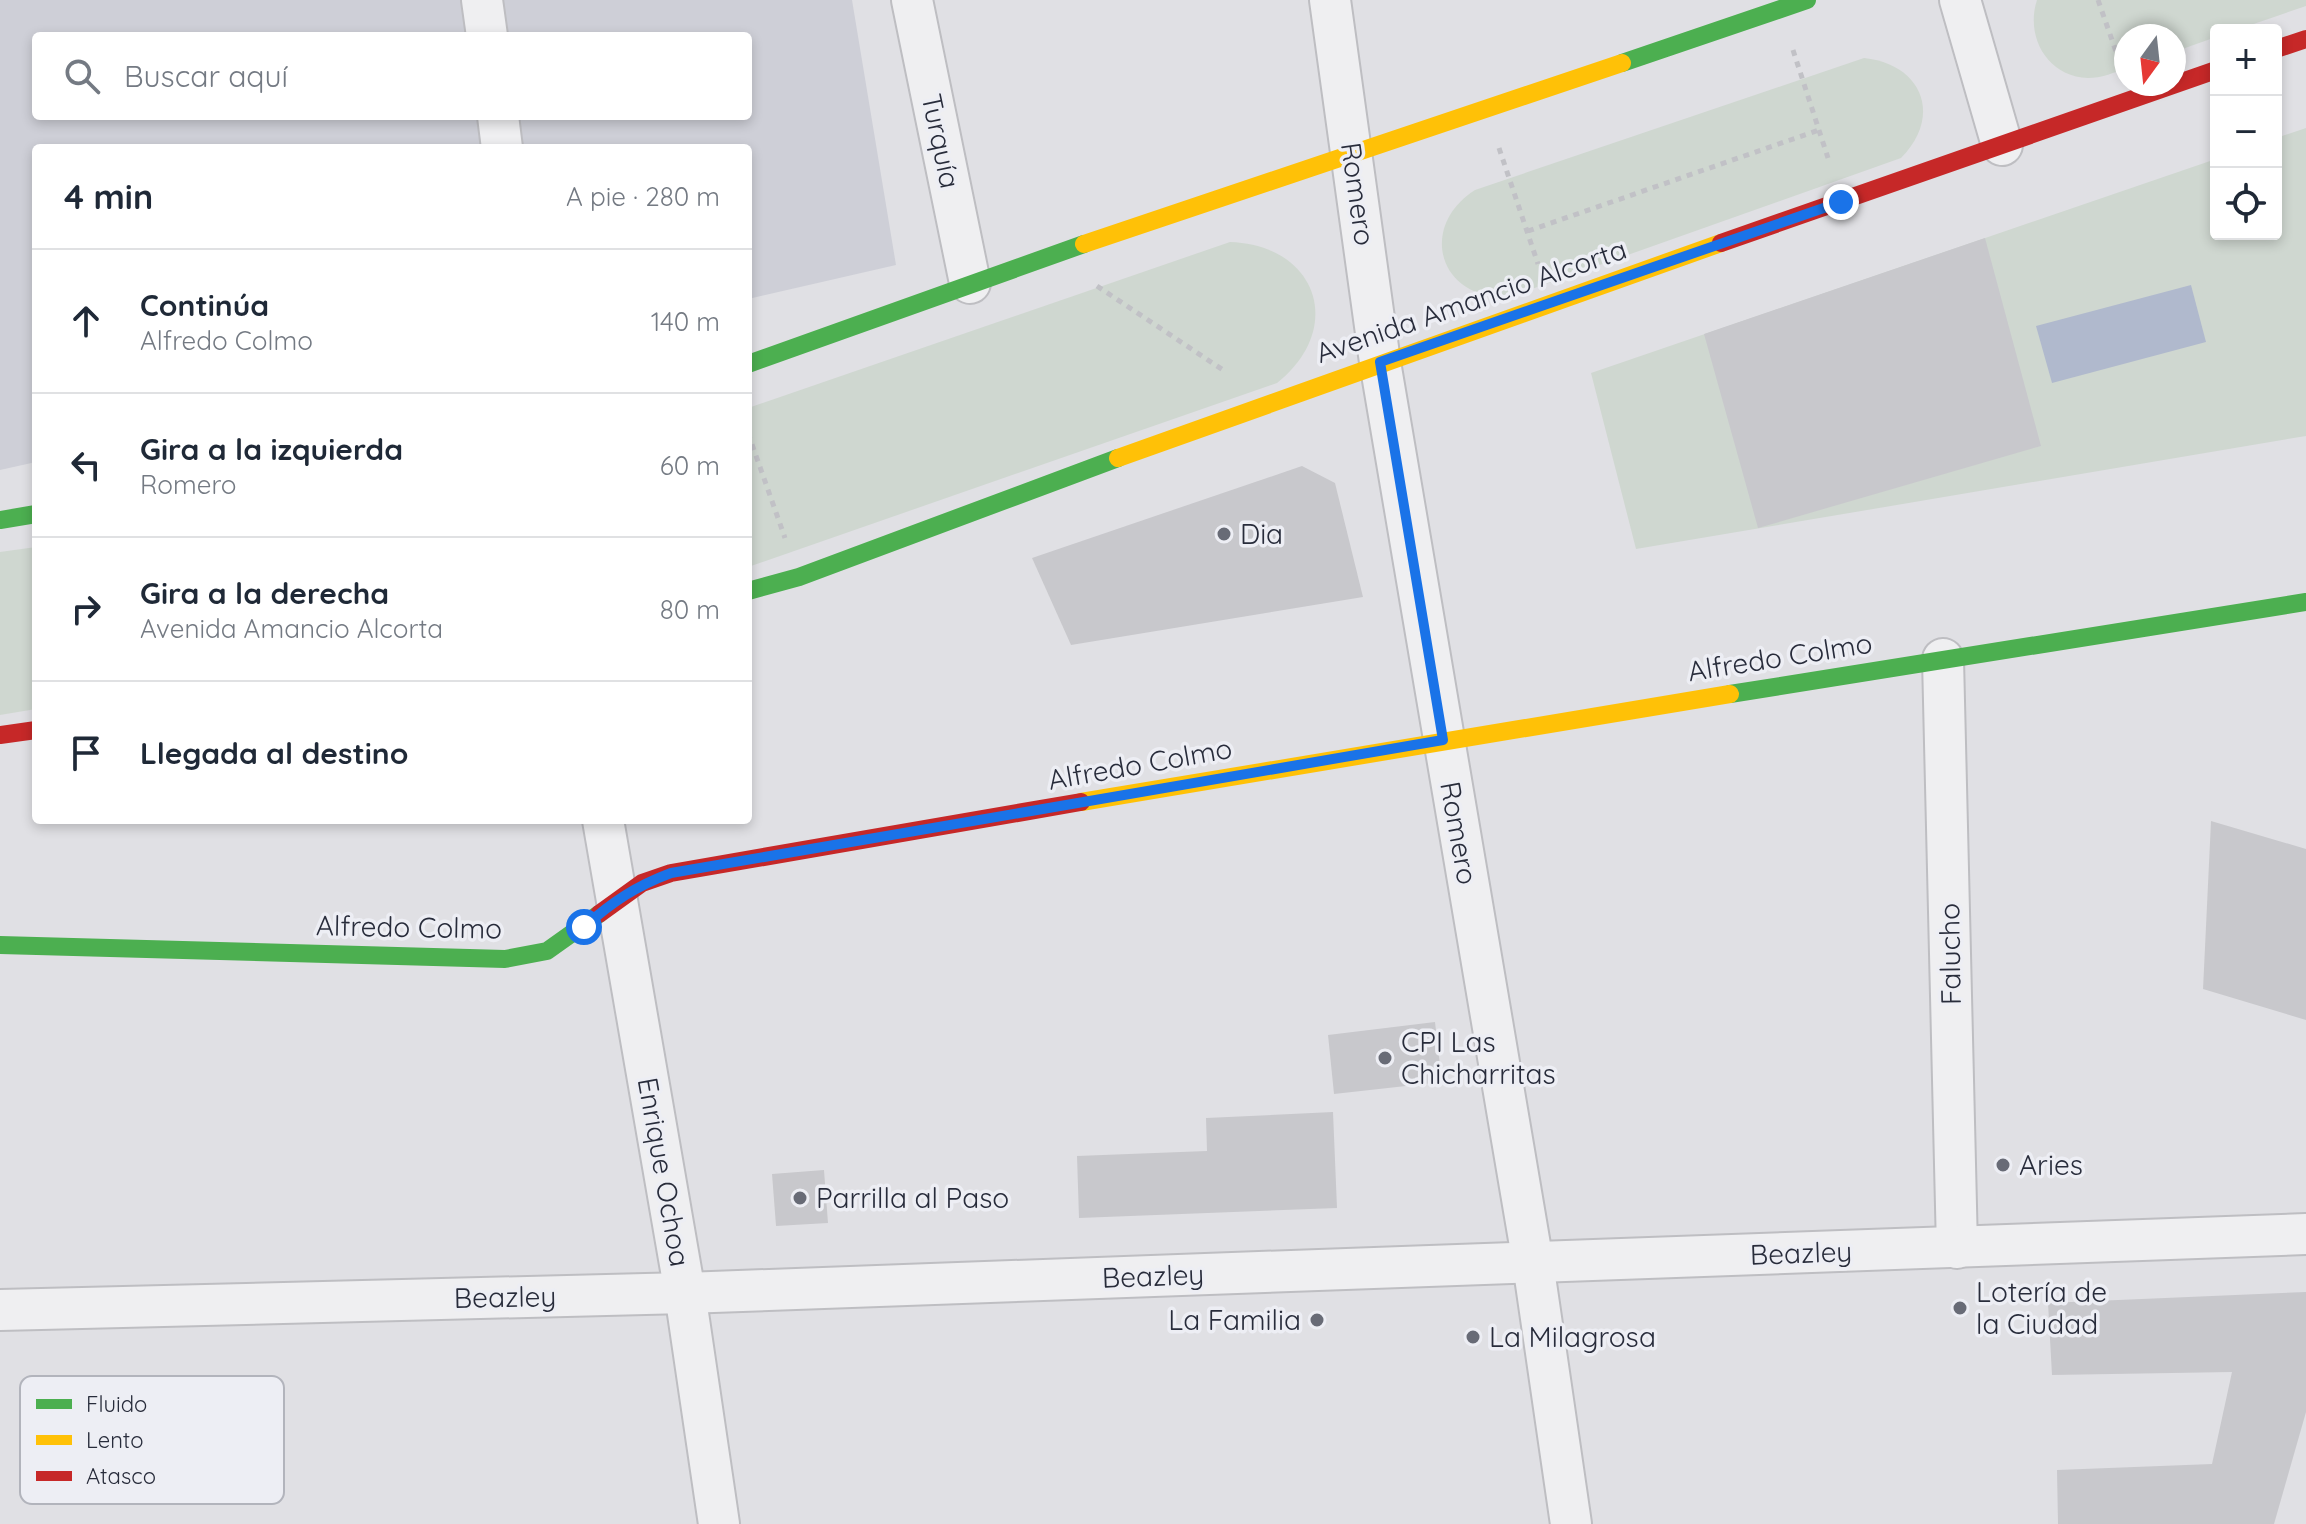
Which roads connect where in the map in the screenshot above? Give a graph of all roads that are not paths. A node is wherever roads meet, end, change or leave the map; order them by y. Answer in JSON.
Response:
{"nodes":[{"id":1,"x":482,"y":0,"type":"edge"},
{"id":2,"x":912,"y":0,"type":"edge"},
{"id":3,"x":1330,"y":0,"type":"edge"},
{"id":4,"x":1807,"y":0,"type":"edge"},
{"id":5,"x":1960,"y":0,"type":"edge"},
{"id":6,"x":486,"y":32,"type":"edge"},
{"id":7,"x":2306,"y":39,"type":"edge"},
{"id":8,"x":2282,"y":47,"type":"edge"},
{"id":9,"x":2210,"y":72,"type":"edge"},
{"id":10,"x":498,"y":120,"type":"edge"},
{"id":11,"x":502,"y":144,"type":"edge"},
{"id":12,"x":2002,"y":145,"type":"junction"},
{"id":13,"x":1353,"y":154,"type":"junction"},
{"id":14,"x":970,"y":283,"type":"junction"},
{"id":15,"x":1380,"y":362,"type":"junction"},
{"id":16,"x":752,"y":363,"type":"edge"},
{"id":17,"x":32,"y":515,"type":"edge"},
{"id":18,"x":0,"y":520,"type":"edge"},
{"id":19,"x":752,"y":590,"type":"edge"},
{"id":20,"x":2306,"y":602,"type":"edge"},
{"id":21,"x":1943,"y":659,"type":"junction"},
{"id":22,"x":32,"y":731,"type":"edge"},
{"id":23,"x":0,"y":735,"type":"edge"},
{"id":24,"x":1443,"y":740,"type":"junction"},
{"id":25,"x":604,"y":824,"type":"edge"},
{"id":26,"x":615,"y":899,"type":"junction"},
{"id":27,"x":0,"y":945,"type":"edge"},
{"id":28,"x":2306,"y":1234,"type":"edge"},
{"id":29,"x":1957,"y":1248,"type":"junction"},
{"id":30,"x":1533,"y":1263,"type":"junction"},
{"id":31,"x":685,"y":1293,"type":"junction"},
{"id":32,"x":0,"y":1310,"type":"edge"},
{"id":33,"x":719,"y":1524,"type":"edge"},
{"id":34,"x":1571,"y":1524,"type":"edge"}],
"edges":[{"from":1,"to":6,"type":"street"},
{"from":2,"to":14,"type":"street","name":"Turquía"},
{"from":3,"to":13,"type":"street","name":"Romero"},
{"from":4,"to":13,"type":"main road"},
{"from":5,"to":12,"type":"street"},
{"from":7,"to":8,"type":"main road"},
{"from":9,"to":12,"type":"main road","name":"Avenida Amancio Alcorta"},
{"from":10,"to":11,"type":"street"},
{"from":12,"to":15,"type":"main road","name":"Avenida Amancio Alcorta"},
{"from":13,"to":14,"type":"main road"},
{"from":13,"to":15,"type":"street","name":"Romero"},
{"from":14,"to":16,"type":"main road"},
{"from":15,"to":19,"type":"main road","name":"Avenida Amancio Alcorta"},
{"from":15,"to":24,"type":"street","name":"Romero"},
{"from":17,"to":18,"type":"main road"},
{"from":20,"to":21,"type":"main road","name":"Alfredo Colmo"},
{"from":21,"to":24,"type":"main road","name":"Alfredo Colmo"},
{"from":21,"to":29,"type":"street","name":"Falucho"},
{"from":22,"to":23,"type":"main road"},
{"from":24,"to":26,"type":"main road","name":"Alfredo Colmo"},
{"from":24,"to":30,"type":"street","name":"Romero"},
{"from":25,"to":26,"type":"street","name":"Enrique Ochoa"},
{"from":26,"to":27,"type":"main road","name":"Alfredo Colmo"},
{"from":26,"to":31,"type":"street","name":"Enrique Ochoa"},
{"from":28,"to":29,"type":"street","name":"Beazley"},
{"from":29,"to":30,"type":"street","name":"Beazley"},
{"from":30,"to":31,"type":"street","name":"Beazley"},
{"from":30,"to":34,"type":"street","name":"Romero"},
{"from":31,"to":32,"type":"street","name":"Beazley"},
{"from":31,"to":33,"type":"street","name":"Enrique Ochoa"}]}
